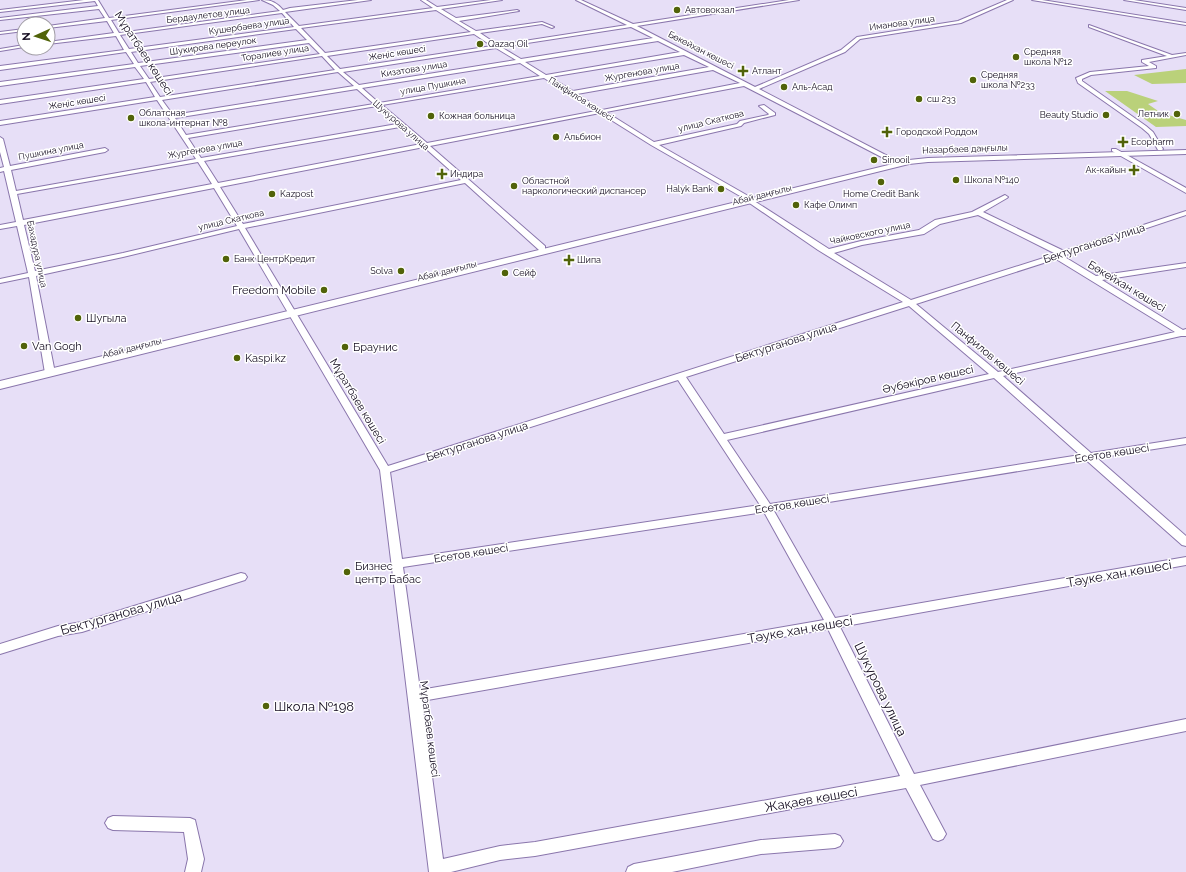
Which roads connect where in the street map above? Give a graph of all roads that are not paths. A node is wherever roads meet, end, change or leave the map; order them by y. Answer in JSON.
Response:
{"nodes":[{"id":1,"x":257,"y":0,"type":"edge"},
{"id":2,"x":264,"y":0,"type":"edge"},
{"id":3,"x":369,"y":0,"type":"edge"},
{"id":4,"x":423,"y":0,"type":"edge"},
{"id":5,"x":500,"y":0,"type":"edge"},
{"id":6,"x":578,"y":0,"type":"edge"},
{"id":7,"x":797,"y":0,"type":"edge"},
{"id":8,"x":1011,"y":0,"type":"edge"},
{"id":9,"x":1034,"y":0,"type":"edge"},
{"id":10,"x":1126,"y":0,"type":"edge"},
{"id":11,"x":483,"y":1,"type":"edge"},
{"id":12,"x":97,"y":2,"type":"edge"},
{"id":13,"x":437,"y":8,"type":"junction"},
{"id":14,"x":517,"y":10,"type":"dead end"},
{"id":15,"x":1186,"y":10,"type":"edge"},
{"id":16,"x":0,"y":11,"type":"edge"},
{"id":17,"x":282,"y":11,"type":"junction"},
{"id":18,"x":0,"y":19,"type":"edge"},
{"id":19,"x":108,"y":20,"type":"junction"},
{"id":20,"x":454,"y":20,"type":"junction"},
{"id":21,"x":1186,"y":24,"type":"edge"},
{"id":22,"x":632,"y":25,"type":"junction"},
{"id":23,"x":1091,"y":26,"type":"dead end"},
{"id":24,"x":56,"y":27,"type":"edge"},
{"id":25,"x":297,"y":27,"type":"junction"},
{"id":26,"x":552,"y":27,"type":"dead end"},
{"id":27,"x":16,"y":31,"type":"edge"},
{"id":28,"x":0,"y":33,"type":"edge"},
{"id":29,"x":475,"y":33,"type":"junction"},
{"id":30,"x":118,"y":34,"type":"junction"},
{"id":31,"x":659,"y":39,"type":"junction"},
{"id":32,"x":310,"y":41,"type":"junction"},
{"id":33,"x":56,"y":42,"type":"edge"},
{"id":34,"x":496,"y":46,"type":"junction"},
{"id":35,"x":16,"y":47,"type":"edge"},
{"id":36,"x":0,"y":50,"type":"edge"},
{"id":37,"x":127,"y":50,"type":"junction"},
{"id":38,"x":685,"y":53,"type":"junction"},
{"id":39,"x":323,"y":54,"type":"junction"},
{"id":40,"x":1186,"y":54,"type":"edge"},
{"id":41,"x":1172,"y":56,"type":"junction"},
{"id":42,"x":520,"y":61,"type":"junction"},
{"id":43,"x":137,"y":65,"type":"junction"},
{"id":44,"x":0,"y":68,"type":"edge"},
{"id":45,"x":714,"y":68,"type":"junction"},
{"id":46,"x":338,"y":70,"type":"junction"},
{"id":47,"x":545,"y":76,"type":"junction"},
{"id":48,"x":148,"y":81,"type":"junction"},
{"id":49,"x":0,"y":84,"type":"edge"},
{"id":50,"x":745,"y":84,"type":"junction"},
{"id":51,"x":357,"y":86,"type":"junction"},
{"id":52,"x":755,"y":89,"type":"junction"},
{"id":53,"x":572,"y":93,"type":"junction"},
{"id":54,"x":159,"y":98,"type":"junction"},
{"id":55,"x":0,"y":102,"type":"edge"},
{"id":56,"x":780,"y":102,"type":"junction"},
{"id":57,"x":378,"y":105,"type":"junction"},
{"id":58,"x":601,"y":111,"type":"junction"},
{"id":59,"x":171,"y":117,"type":"junction"},
{"id":60,"x":0,"y":122,"type":"edge"},
{"id":61,"x":401,"y":125,"type":"junction"},
{"id":62,"x":185,"y":137,"type":"junction"},
{"id":63,"x":0,"y":140,"type":"edge"},
{"id":64,"x":653,"y":144,"type":"junction"},
{"id":65,"x":425,"y":145,"type":"junction"},
{"id":66,"x":1186,"y":148,"type":"edge"},
{"id":67,"x":1160,"y":149,"type":"junction"},
{"id":68,"x":105,"y":150,"type":"dead end"},
{"id":69,"x":1117,"y":152,"type":"junction"},
{"id":70,"x":1186,"y":152,"type":"edge"},
{"id":71,"x":199,"y":159,"type":"junction"},
{"id":72,"x":896,"y":163,"type":"junction"},
{"id":73,"x":4,"y":169,"type":"edge"},
{"id":74,"x":466,"y":181,"type":"junction"},
{"id":75,"x":216,"y":185,"type":"junction"},
{"id":76,"x":1186,"y":191,"type":"edge"},
{"id":77,"x":13,"y":193,"type":"junction"},
{"id":78,"x":1005,"y":197,"type":"dead end"},
{"id":79,"x":749,"y":199,"type":"junction"},
{"id":80,"x":978,"y":212,"type":"junction"},
{"id":81,"x":1186,"y":213,"type":"edge"},
{"id":82,"x":20,"y":223,"type":"junction"},
{"id":83,"x":0,"y":227,"type":"edge"},
{"id":84,"x":240,"y":227,"type":"junction"},
{"id":85,"x":542,"y":248,"type":"junction"},
{"id":86,"x":828,"y":252,"type":"junction"},
{"id":87,"x":1060,"y":255,"type":"junction"},
{"id":88,"x":1186,"y":265,"type":"edge"},
{"id":89,"x":32,"y":274,"type":"junction"},
{"id":90,"x":1094,"y":279,"type":"junction"},
{"id":91,"x":0,"y":281,"type":"edge"},
{"id":92,"x":910,"y":303,"type":"junction"},
{"id":93,"x":291,"y":311,"type":"junction"},
{"id":94,"x":1185,"y":333,"type":"edge"},
{"id":95,"x":50,"y":371,"type":"junction"},
{"id":96,"x":680,"y":376,"type":"junction"},
{"id":97,"x":997,"y":376,"type":"junction"},
{"id":98,"x":0,"y":380,"type":"edge"},
{"id":99,"x":0,"y":385,"type":"edge"},
{"id":100,"x":721,"y":438,"type":"junction"},
{"id":101,"x":1186,"y":441,"type":"edge"},
{"id":102,"x":1090,"y":457,"type":"junction"},
{"id":103,"x":385,"y":470,"type":"junction"},
{"id":104,"x":767,"y":508,"type":"junction"},
{"id":105,"x":1186,"y":542,"type":"edge"},
{"id":106,"x":1186,"y":561,"type":"edge"},
{"id":107,"x":397,"y":564,"type":"junction"},
{"id":108,"x":241,"y":577,"type":"dead end"},
{"id":109,"x":832,"y":624,"type":"junction"},
{"id":110,"x":0,"y":648,"type":"edge"},
{"id":111,"x":414,"y":697,"type":"junction"},
{"id":112,"x":1186,"y":725,"type":"edge"},
{"id":113,"x":910,"y":781,"type":"junction"},
{"id":114,"x":113,"y":823,"type":"dead end"},
{"id":115,"x":938,"y":834,"type":"dead end"},
{"id":116,"x":835,"y":841,"type":"dead end"},
{"id":117,"x":436,"y":870,"type":"edge"},
{"id":118,"x":193,"y":872,"type":"edge"},
{"id":119,"x":634,"y":872,"type":"edge"}],
"edges":[{"from":1,"to":19,"type":"street"},
{"from":2,"to":17,"type":"street","name":"Шукурова улица"},
{"from":3,"to":17,"type":"street","name":"Бердаулетов улица"},
{"from":4,"to":13,"type":"street","name":"Панфилов көшесі"},
{"from":5,"to":11,"type":"street","name":"Кушербаева улица"},
{"from":6,"to":22,"type":"street","name":"Бөкейхан көшесі"},
{"from":7,"to":22,"type":"street","name":"Жеңіс көшесі"},
{"from":8,"to":52,"type":"street","name":"Иманова улица"},
{"from":9,"to":21,"type":"street"},
{"from":10,"to":15,"type":"street"},
{"from":11,"to":13,"type":"street","name":"Кушербаева улица"},
{"from":12,"to":16,"type":"street"},
{"from":12,"to":18,"type":"street"},
{"from":12,"to":19,"type":"street","name":"Мұратбаев көшесі"},
{"from":13,"to":20,"type":"street","name":"Панфилов көшесі"},
{"from":13,"to":25,"type":"street","name":"Кушербаева улица"},
{"from":14,"to":20,"type":"street"},
{"from":17,"to":25,"type":"street","name":"Шукурова улица"},
{"from":17,"to":30,"type":"street","name":"Бердаулетов улица"},
{"from":19,"to":24,"type":"street"},
{"from":19,"to":30,"type":"street","name":"Мұратбаев көшесі"},
{"from":20,"to":29,"type":"street","name":"Панфилов көшесі"},
{"from":22,"to":31,"type":"street","name":"Бөкейхан көшесі"},
{"from":22,"to":34,"type":"street","name":"Жеңіс көшесі"},
{"from":23,"to":41,"type":"street"},
{"from":25,"to":32,"type":"street","name":"Шукурова улица"},
{"from":25,"to":37,"type":"street","name":"Кушербаева улица"},
{"from":26,"to":29,"type":"street","name":"Торалиев улица"},
{"from":27,"to":28,"type":"street"},
{"from":29,"to":34,"type":"street","name":"Панфилов көшесі"},
{"from":29,"to":39,"type":"street","name":"Торалиев улица"},
{"from":30,"to":33,"type":"street","name":"Бердаулетов улица"},
{"from":30,"to":37,"type":"street","name":"Мұратбаев көшесі"},
{"from":31,"to":38,"type":"street","name":"Бөкейхан көшесі"},
{"from":31,"to":42,"type":"street","name":"Кизатова улица"},
{"from":32,"to":39,"type":"street","name":"Шукурова улица"},
{"from":32,"to":43,"type":"street","name":"Шукирова переулок"},
{"from":34,"to":42,"type":"street","name":"Панфилов көшесі"},
{"from":34,"to":46,"type":"street","name":"Жеңіс көшесі"},
{"from":35,"to":36,"type":"street"},
{"from":37,"to":43,"type":"street","name":"Мұратбаев көшесі"},
{"from":37,"to":44,"type":"street","name":"Кушербаева улица"},
{"from":38,"to":45,"type":"street","name":"Бөкейхан көшесі"},
{"from":38,"to":47,"type":"street","name":"улица Пушкина"},
{"from":39,"to":46,"type":"street","name":"Шукурова улица"},
{"from":39,"to":48,"type":"street","name":"Торалиев улица"},
{"from":40,"to":41,"type":"street"},
{"from":41,"to":67,"type":"street"},
{"from":42,"to":47,"type":"street","name":"Панфилов көшесі"},
{"from":42,"to":51,"type":"street","name":"Кизатова улица"},
{"from":43,"to":48,"type":"street","name":"Мұратбаев көшесі"},
{"from":43,"to":49,"type":"street","name":"Шукирова переулок"},
{"from":45,"to":50,"type":"street","name":"Бөкейхан көшесі"},
{"from":45,"to":53,"type":"street","name":"Жургенова улица"},
{"from":46,"to":51,"type":"street","name":"Шукурова улица"},
{"from":46,"to":54,"type":"street","name":"Жеңіс көшесі"},
{"from":47,"to":53,"type":"street","name":"Панфилов көшесі"},
{"from":47,"to":57,"type":"street","name":"улица Пушкина"},
{"from":48,"to":54,"type":"street","name":"Мұратбаев көшесі"},
{"from":48,"to":55,"type":"street","name":"Торалиев улица"},
{"from":50,"to":52,"type":"street","name":"Бөкейхан көшесі"},
{"from":50,"to":58,"type":"street"},
{"from":51,"to":57,"type":"street","name":"Шукурова улица"},
{"from":51,"to":59,"type":"street","name":"Кизатова улица"},
{"from":52,"to":56,"type":"street","name":"Бөкейхан көшесі"},
{"from":53,"to":58,"type":"street","name":"Панфилов көшесі"},
{"from":54,"to":59,"type":"street","name":"Мұратбаев көшесі"},
{"from":54,"to":60,"type":"street","name":"Жеңіс көшесі"},
{"from":56,"to":64,"type":"street","name":"улица Скаткова"},
{"from":56,"to":72,"type":"street","name":"Бөкейхан көшесі"},
{"from":57,"to":61,"type":"street","name":"Шукурова улица"},
{"from":57,"to":62,"type":"street","name":"улица Пушкина"},
{"from":58,"to":64,"type":"street","name":"Панфилов көшесі"},
{"from":58,"to":65,"type":"street"},
{"from":59,"to":62,"type":"street","name":"Мұратбаев көшесі"},
{"from":61,"to":65,"type":"street","name":"Шукурова улица"},
{"from":61,"to":71,"type":"street","name":"Жургенова улица"},
{"from":62,"to":71,"type":"street","name":"Мұратбаев көшесі"},
{"from":63,"to":73,"type":"street","name":"Бахадура улица"},
{"from":64,"to":79,"type":"street","name":"Панфилов көшесі"},
{"from":65,"to":74,"type":"street","name":"Шукурова улица"},
{"from":65,"to":75,"type":"street"},
{"from":66,"to":67,"type":"main road","name":"Назарбаев даңғылы"},
{"from":67,"to":69,"type":"main road","name":"Назарбаев даңғылы"},
{"from":68,"to":73,"type":"street","name":"Пушкина улица"},
{"from":69,"to":70,"type":"main road","name":"Назарбаев даңғылы"},
{"from":69,"to":72,"type":"main road","name":"Назарбаев даңғылы"},
{"from":69,"to":76,"type":"street"},
{"from":71,"to":75,"type":"street","name":"Мұратбаев көшесі"},
{"from":71,"to":77,"type":"street","name":"Жургенова улица"},
{"from":72,"to":79,"type":"main road","name":"Абай даңғылы"},
{"from":73,"to":77,"type":"street","name":"Бахадура улица"},
{"from":74,"to":84,"type":"street","name":"улица Скаткова"},
{"from":74,"to":85,"type":"street","name":"Шукурова улица"},
{"from":75,"to":82,"type":"street"},
{"from":75,"to":84,"type":"street","name":"Мұратбаев көшесі"},
{"from":77,"to":82,"type":"street","name":"Бахадура улица"},
{"from":78,"to":80,"type":"street","name":"Чайковского улица"},
{"from":79,"to":85,"type":"main road","name":"Абай даңғылы"},
{"from":79,"to":86,"type":"street","name":"Панфилов көшесі"},
{"from":79,"to":93,"type":"main road","name":"Абай даңғылы"},
{"from":80,"to":86,"type":"street","name":"Чайковского улица"},
{"from":80,"to":87,"type":"street","name":"Бөкейхан көшесі"},
{"from":81,"to":87,"type":"street","name":"Бектурганова улица"},
{"from":82,"to":83,"type":"street"},
{"from":82,"to":89,"type":"street","name":"Бахадура улица"},
{"from":84,"to":89,"type":"street","name":"улица Скаткова"},
{"from":84,"to":93,"type":"street","name":"Мұратбаев көшесі"},
{"from":85,"to":93,"type":"main road","name":"Абай даңғылы"},
{"from":86,"to":92,"type":"street","name":"Панфилов көшесі"},
{"from":87,"to":90,"type":"street","name":"Бөкейхан көшесі"},
{"from":87,"to":92,"type":"street","name":"Бектурганова улица"},
{"from":88,"to":90,"type":"street"},
{"from":89,"to":91,"type":"street","name":"улица Скаткова"},
{"from":89,"to":95,"type":"street","name":"Бахадура улица"},
{"from":90,"to":94,"type":"street","name":"Бөкейхан көшесі"},
{"from":92,"to":96,"type":"street","name":"Бектурганова улица"},
{"from":92,"to":97,"type":"street","name":"Панфилов көшесі"},
{"from":93,"to":95,"type":"main road","name":"Абай даңғылы"},
{"from":93,"to":103,"type":"street","name":"Мұратбаев көшесі"},
{"from":94,"to":97,"type":"street","name":"Әубәкіров көшесі"},
{"from":95,"to":98,"type":"main road","name":"Абай даңғылы"},
{"from":95,"to":99,"type":"main road","name":"Абай даңғылы"},
{"from":96,"to":100,"type":"street","name":"Шукурова улица"},
{"from":96,"to":103,"type":"street","name":"Бектурганова улица"},
{"from":97,"to":100,"type":"street","name":"Әубәкіров көшесі"},
{"from":97,"to":102,"type":"street","name":"Панфилов көшесі"},
{"from":100,"to":104,"type":"street","name":"Шукурова улица"},
{"from":101,"to":102,"type":"street","name":"Есетов көшесі"},
{"from":102,"to":104,"type":"street","name":"Есетов көшесі"},
{"from":102,"to":105,"type":"street","name":"Панфилов көшесі"},
{"from":103,"to":107,"type":"street","name":"Мұратбаев көшесі"},
{"from":104,"to":107,"type":"street","name":"Есетов көшесі"},
{"from":104,"to":109,"type":"street","name":"Шукурова улица"},
{"from":106,"to":109,"type":"street","name":"Тәуке хан көшесі"},
{"from":107,"to":111,"type":"street","name":"Мұратбаев көшесі"},
{"from":108,"to":110,"type":"street","name":"Бектурганова улица"},
{"from":109,"to":111,"type":"street","name":"Тәуке хан көшесі"},
{"from":109,"to":113,"type":"street","name":"Шукурова улица"},
{"from":111,"to":117,"type":"street","name":"Мұратбаев көшесі"},
{"from":112,"to":113,"type":"street","name":"Жақаев көшесі"},
{"from":113,"to":115,"type":"street","name":"Шукурова улица"},
{"from":113,"to":117,"type":"street","name":"Жақаев көшесі"},
{"from":114,"to":118,"type":"street"},
{"from":116,"to":119,"type":"street"}]}
